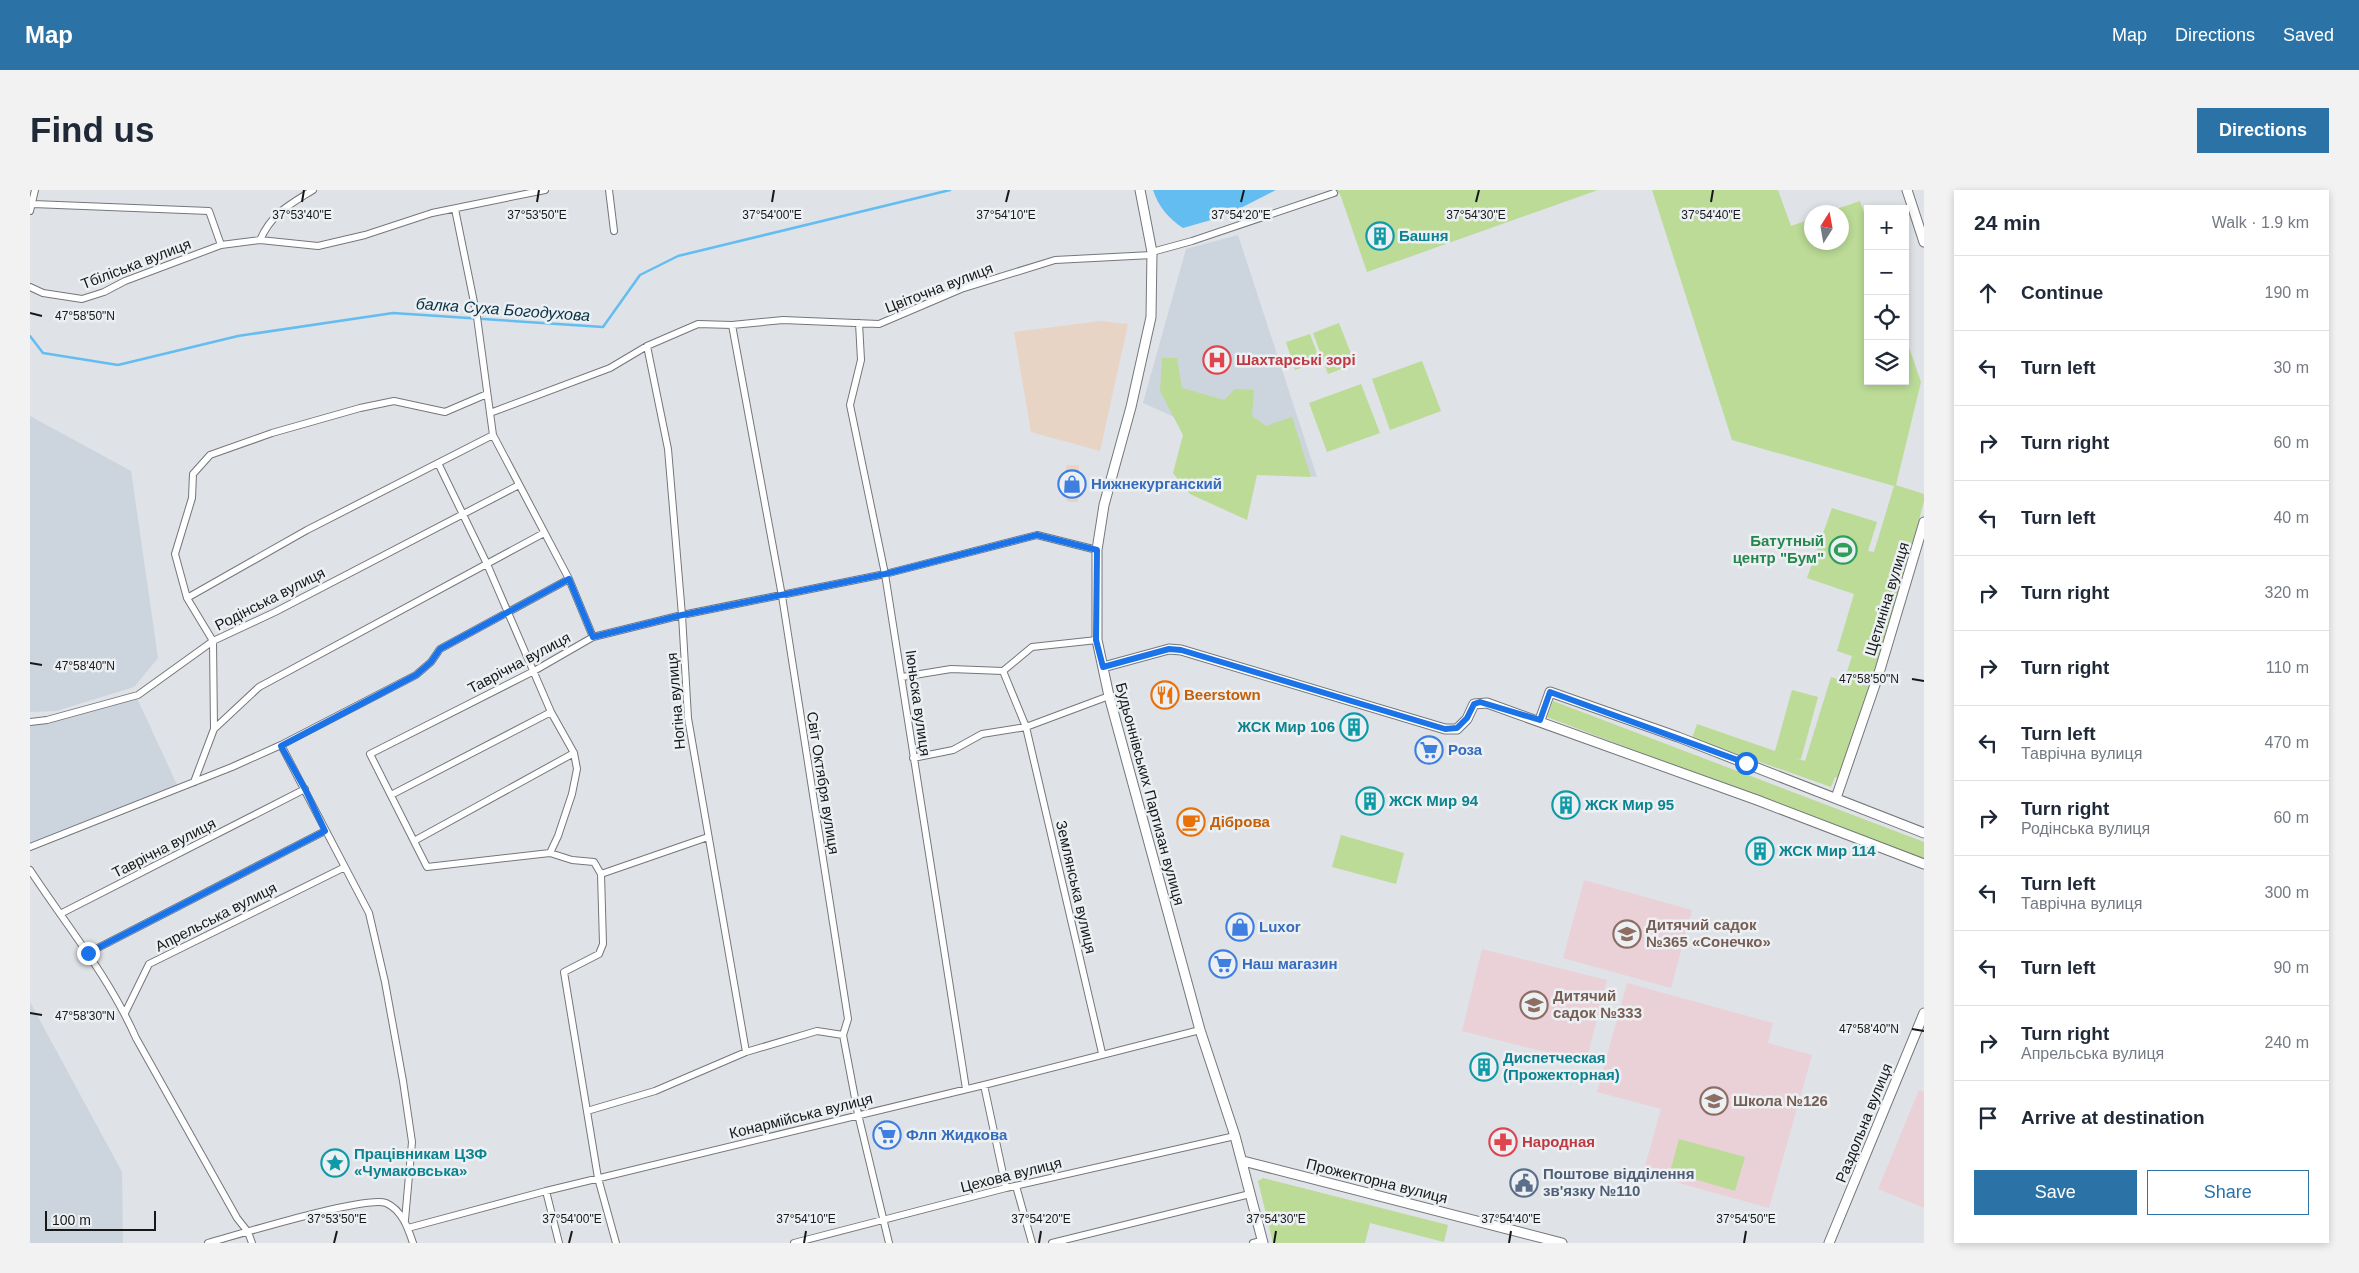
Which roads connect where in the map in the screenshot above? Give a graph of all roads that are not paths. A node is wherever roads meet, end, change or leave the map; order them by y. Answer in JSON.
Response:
{"nodes":[{"id":1,"x":35,"y":190,"type":"edge"},
{"id":2,"x":313,"y":190,"type":"edge"},
{"id":3,"x":545,"y":190,"type":"edge"},
{"id":4,"x":609,"y":190,"type":"edge"},
{"id":5,"x":1140,"y":190,"type":"edge"},
{"id":6,"x":1906,"y":190,"type":"edge"},
{"id":7,"x":1334,"y":193,"type":"dead end"},
{"id":8,"x":33,"y":204,"type":"junction"},
{"id":9,"x":455,"y":209,"type":"junction"},
{"id":10,"x":30,"y":212,"type":"edge"},
{"id":11,"x":614,"y":231,"type":"dead end"},
{"id":12,"x":260,"y":240,"type":"junction"},
{"id":13,"x":1924,"y":242,"type":"edge"},
{"id":14,"x":221,"y":245,"type":"junction"},
{"id":15,"x":1152,"y":254,"type":"junction"},
{"id":16,"x":30,"y":288,"type":"edge"},
{"id":17,"x":858,"y":323,"type":"junction"},
{"id":18,"x":732,"y":324,"type":"junction"},
{"id":19,"x":647,"y":346,"type":"junction"},
{"id":20,"x":487,"y":394,"type":"junction"},
{"id":21,"x":490,"y":413,"type":"junction"},
{"id":22,"x":493,"y":435,"type":"junction"},
{"id":23,"x":438,"y":463,"type":"junction"},
{"id":24,"x":519,"y":484,"type":"junction"},
{"id":25,"x":462,"y":514,"type":"junction"},
{"id":26,"x":1924,"y":522,"type":"edge"},
{"id":27,"x":544,"y":533,"type":"junction"},
{"id":28,"x":1097,"y":550,"type":"junction"},
{"id":29,"x":487,"y":564,"type":"junction"},
{"id":30,"x":885,"y":574,"type":"junction"},
{"id":31,"x":569,"y":579,"type":"junction"},
{"id":32,"x":782,"y":596,"type":"junction"},
{"id":33,"x":187,"y":598,"type":"junction"},
{"id":34,"x":508,"y":612,"type":"junction"},
{"id":35,"x":682,"y":615,"type":"junction"},
{"id":36,"x":593,"y":637,"type":"junction"},
{"id":37,"x":1096,"y":640,"type":"junction"},
{"id":38,"x":213,"y":642,"type":"junction"},
{"id":39,"x":1103,"y":667,"type":"junction"},
{"id":40,"x":534,"y":671,"type":"junction"},
{"id":41,"x":1003,"y":671,"type":"junction"},
{"id":42,"x":902,"y":677,"type":"junction"},
{"id":43,"x":1108,"y":696,"type":"junction"},
{"id":44,"x":552,"y":712,"type":"junction"},
{"id":45,"x":1540,"y":720,"type":"junction"},
{"id":46,"x":30,"y":722,"type":"edge"},
{"id":47,"x":1026,"y":727,"type":"junction"},
{"id":48,"x":214,"y":729,"type":"junction"},
{"id":49,"x":281,"y":746,"type":"junction"},
{"id":50,"x":574,"y":753,"type":"junction"},
{"id":51,"x":913,"y":758,"type":"junction"},
{"id":52,"x":194,"y":782,"type":"junction"},
{"id":53,"x":305,"y":789,"type":"junction"},
{"id":54,"x":391,"y":795,"type":"junction"},
{"id":55,"x":1836,"y":798,"type":"junction"},
{"id":56,"x":325,"y":831,"type":"junction"},
{"id":57,"x":1924,"y":833,"type":"edge"},
{"id":58,"x":708,"y":837,"type":"junction"},
{"id":59,"x":414,"y":841,"type":"junction"},
{"id":60,"x":30,"y":847,"type":"edge"},
{"id":61,"x":550,"y":853,"type":"junction"},
{"id":62,"x":1924,"y":864,"type":"edge"},
{"id":63,"x":343,"y":868,"type":"junction"},
{"id":64,"x":30,"y":870,"type":"edge"},
{"id":65,"x":601,"y":874,"type":"junction"},
{"id":66,"x":60,"y":914,"type":"junction"},
{"id":67,"x":88,"y":953,"type":"junction"},
{"id":68,"x":125,"y":1013,"type":"junction"},
{"id":69,"x":1924,"y":1013,"type":"edge"},
{"id":70,"x":1200,"y":1030,"type":"junction"},
{"id":71,"x":844,"y":1035,"type":"junction"},
{"id":72,"x":746,"y":1052,"type":"junction"},
{"id":73,"x":1102,"y":1053,"type":"junction"},
{"id":74,"x":984,"y":1085,"type":"junction"},
{"id":75,"x":966,"y":1089,"type":"junction"},
{"id":76,"x":587,"y":1111,"type":"junction"},
{"id":77,"x":858,"y":1114,"type":"junction"},
{"id":78,"x":1235,"y":1136,"type":"junction"},
{"id":79,"x":1242,"y":1161,"type":"junction"},
{"id":80,"x":598,"y":1178,"type":"junction"},
{"id":81,"x":1016,"y":1186,"type":"junction"},
{"id":82,"x":1006,"y":1188,"type":"junction"},
{"id":83,"x":546,"y":1191,"type":"junction"},
{"id":84,"x":1250,"y":1194,"type":"junction"},
{"id":85,"x":405,"y":1220,"type":"junction"},
{"id":86,"x":883,"y":1221,"type":"junction"},
{"id":87,"x":408,"y":1228,"type":"junction"},
{"id":88,"x":248,"y":1232,"type":"junction"},
{"id":89,"x":1259,"y":1242,"type":"edge"},
{"id":90,"x":208,"y":1243,"type":"edge"},
{"id":91,"x":252,"y":1243,"type":"edge"},
{"id":92,"x":413,"y":1243,"type":"edge"},
{"id":93,"x":559,"y":1243,"type":"edge"},
{"id":94,"x":616,"y":1243,"type":"edge"},
{"id":95,"x":794,"y":1243,"type":"edge"},
{"id":96,"x":889,"y":1243,"type":"edge"},
{"id":97,"x":1032,"y":1243,"type":"edge"},
{"id":98,"x":1052,"y":1243,"type":"edge"},
{"id":99,"x":1562,"y":1243,"type":"edge"},
{"id":100,"x":1829,"y":1243,"type":"edge"}],
"edges":[{"from":1,"to":8,"type":"street"},
{"from":2,"to":12,"type":"street"},
{"from":3,"to":9,"type":"street","name":"Тбіліська вулиця"},
{"from":4,"to":11,"type":"street"},
{"from":5,"to":15,"type":"street","name":"Будьоннівських Партизан вулиця"},
{"from":6,"to":13,"type":"street"},
{"from":7,"to":15,"type":"street","name":"Цвiточна вулиця"},
{"from":8,"to":10,"type":"street"},
{"from":8,"to":14,"type":"street"},
{"from":9,"to":12,"type":"street","name":"Тбіліська вулиця"},
{"from":9,"to":20,"type":"street"},
{"from":12,"to":14,"type":"street","name":"Тбіліська вулиця"},
{"from":14,"to":16,"type":"street","name":"Тбіліська вулиця"},
{"from":15,"to":17,"type":"street","name":"Цвiточна вулиця"},
{"from":15,"to":28,"type":"street","name":"Будьоннівських Партизан вулиця"},
{"from":17,"to":18,"type":"street","name":"Цвiточна вулиця"},
{"from":17,"to":30,"type":"street","name":"Iюньска вулиця"},
{"from":18,"to":19,"type":"street","name":"Цвiточна вулиця"},
{"from":18,"to":32,"type":"street","name":"Світ Октября вулиця"},
{"from":19,"to":21,"type":"street","name":"Цвiточна вулиця"},
{"from":19,"to":35,"type":"street","name":"Ногіна вулиця"},
{"from":20,"to":21,"type":"street"},
{"from":20,"to":33,"type":"street"},
{"from":21,"to":22,"type":"street"},
{"from":22,"to":23,"type":"street"},
{"from":22,"to":24,"type":"street"},
{"from":23,"to":25,"type":"street"},
{"from":23,"to":33,"type":"street"},
{"from":24,"to":25,"type":"street","name":"Родінська вулиця"},
{"from":24,"to":27,"type":"street"},
{"from":25,"to":29,"type":"street"},
{"from":25,"to":38,"type":"street","name":"Родінська вулиця"},
{"from":26,"to":55,"type":"street","name":"Щетиніна вулиця"},
{"from":27,"to":29,"type":"street"},
{"from":27,"to":31,"type":"street"},
{"from":28,"to":30,"type":"street","name":"Таврічна вулиця"},
{"from":28,"to":37,"type":"street","name":"Будьоннівських Партизан вулиця"},
{"from":29,"to":34,"type":"street"},
{"from":29,"to":48,"type":"street"},
{"from":30,"to":32,"type":"street","name":"Таврічна вулиця"},
{"from":30,"to":42,"type":"street","name":"Iюньска вулиця"},
{"from":31,"to":34,"type":"street"},
{"from":31,"to":36,"type":"street"},
{"from":32,"to":35,"type":"street","name":"Таврічна вулиця"},
{"from":32,"to":71,"type":"street","name":"Світ Октября вулиця"},
{"from":33,"to":38,"type":"street"},
{"from":34,"to":40,"type":"street"},
{"from":34,"to":49,"type":"street"},
{"from":35,"to":36,"type":"street","name":"Таврічна вулиця"},
{"from":35,"to":58,"type":"street","name":"Ногіна вулиця"},
{"from":36,"to":40,"type":"street","name":"Таврічна вулиця"},
{"from":37,"to":39,"type":"street","name":"Будьоннівських Партизан вулиця"},
{"from":37,"to":41,"type":"street"},
{"from":38,"to":46,"type":"street","name":"Родінська вулиця"},
{"from":38,"to":48,"type":"street"},
{"from":39,"to":43,"type":"street","name":"Будьоннівських Партизан вулиця"},
{"from":39,"to":45,"type":"street"},
{"from":40,"to":44,"type":"street"},
{"from":40,"to":54,"type":"street","name":"Таврічна вулиця"},
{"from":41,"to":42,"type":"street"},
{"from":41,"to":47,"type":"street","name":"Землянська вулиця"},
{"from":42,"to":51,"type":"street","name":"Iюньска вулиця"},
{"from":43,"to":47,"type":"street"},
{"from":43,"to":70,"type":"street","name":"Будьоннівських Партизан вулиця"},
{"from":44,"to":50,"type":"street"},
{"from":44,"to":54,"type":"street"},
{"from":45,"to":55,"type":"street"},
{"from":45,"to":62,"type":"street"},
{"from":47,"to":51,"type":"street"},
{"from":47,"to":73,"type":"street","name":"Землянська вулиця"},
{"from":48,"to":52,"type":"street"},
{"from":49,"to":52,"type":"street"},
{"from":49,"to":53,"type":"street"},
{"from":50,"to":59,"type":"street"},
{"from":50,"to":61,"type":"street"},
{"from":51,"to":75,"type":"street","name":"Iюньска вулиця"},
{"from":52,"to":60,"type":"street"},
{"from":53,"to":56,"type":"street"},
{"from":53,"to":66,"type":"street","name":"Таврічна вулиця"},
{"from":54,"to":59,"type":"street"},
{"from":55,"to":57,"type":"street"},
{"from":56,"to":63,"type":"street"},
{"from":56,"to":67,"type":"street","name":"Апрельська вулиця"},
{"from":58,"to":65,"type":"street"},
{"from":58,"to":72,"type":"street","name":"Ногіна вулиця"},
{"from":59,"to":61,"type":"street"},
{"from":61,"to":65,"type":"street"},
{"from":63,"to":68,"type":"street","name":"Апрельська вулиця"},
{"from":63,"to":85,"type":"street"},
{"from":64,"to":66,"type":"street"},
{"from":65,"to":76,"type":"street"},
{"from":66,"to":67,"type":"street"},
{"from":67,"to":68,"type":"street"},
{"from":68,"to":88,"type":"street"},
{"from":69,"to":100,"type":"street","name":"Раздольна вулиця"},
{"from":70,"to":73,"type":"street","name":"Конармійська вулиця"},
{"from":70,"to":78,"type":"street","name":"Будьоннівських Партизан вулиця"},
{"from":71,"to":72,"type":"street"},
{"from":71,"to":77,"type":"street","name":"Світ Октября вулиця"},
{"from":72,"to":76,"type":"street"},
{"from":73,"to":74,"type":"street","name":"Конармійська вулиця"},
{"from":74,"to":75,"type":"street","name":"Конармійська вулиця"},
{"from":74,"to":82,"type":"street"},
{"from":75,"to":77,"type":"street","name":"Конармійська вулиця"},
{"from":76,"to":80,"type":"street"},
{"from":77,"to":80,"type":"street","name":"Конармійська вулиця"},
{"from":77,"to":86,"type":"street","name":"Світ Октября вулиця"},
{"from":78,"to":79,"type":"street","name":"Будьоннівських Партизан вулиця"},
{"from":78,"to":81,"type":"street","name":"Цехова вулиця"},
{"from":79,"to":84,"type":"street","name":"Будьоннівських Партизан вулиця"},
{"from":79,"to":99,"type":"street","name":"Прожекторна вулиця"},
{"from":80,"to":83,"type":"street","name":"Конармійська вулиця"},
{"from":80,"to":94,"type":"street"},
{"from":81,"to":82,"type":"street","name":"Цехова вулиця"},
{"from":81,"to":97,"type":"street"},
{"from":82,"to":86,"type":"street","name":"Цехова вулиця"},
{"from":83,"to":87,"type":"street","name":"Конармійська вулиця"},
{"from":83,"to":93,"type":"street"},
{"from":84,"to":89,"type":"street","name":"Будьоннівських Партизан вулиця"},
{"from":84,"to":98,"type":"street"},
{"from":85,"to":87,"type":"street"},
{"from":85,"to":88,"type":"street"},
{"from":86,"to":95,"type":"street","name":"Цехова вулиця"},
{"from":86,"to":96,"type":"street","name":"Світ Октября вулиця"},
{"from":87,"to":92,"type":"street"},
{"from":88,"to":90,"type":"street"},
{"from":88,"to":91,"type":"street"}]}
